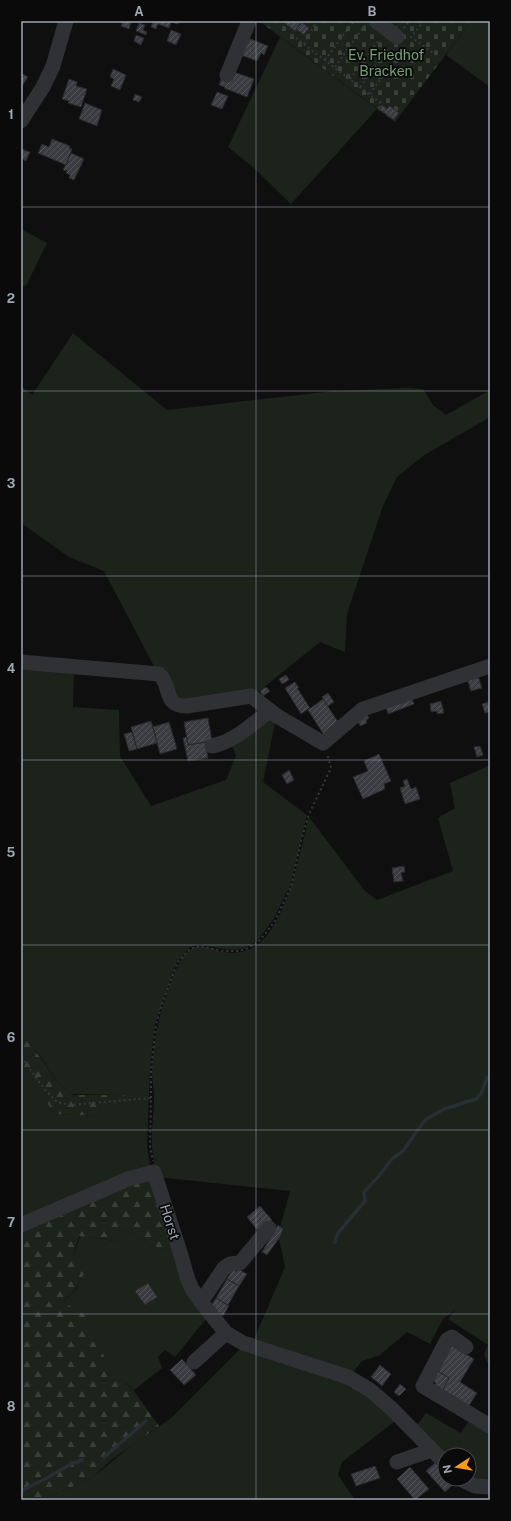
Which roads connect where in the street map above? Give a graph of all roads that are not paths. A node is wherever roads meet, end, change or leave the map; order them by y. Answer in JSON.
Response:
{"nodes":[{"id":1,"x":249,"y":21,"type":"edge"},
{"id":2,"x":63,"y":22,"type":"edge"},
{"id":3,"x":227,"y":75,"type":"dead end"},
{"id":4,"x":36,"y":98,"type":"junction"},
{"id":5,"x":21,"y":102,"type":"edge"},
{"id":6,"x":21,"y":121,"type":"edge"},
{"id":7,"x":21,"y":662,"type":"edge"},
{"id":8,"x":490,"y":667,"type":"edge"},
{"id":9,"x":270,"y":711,"type":"junction"},
{"id":10,"x":212,"y":746,"type":"dead end"},
{"id":11,"x":21,"y":1225,"type":"edge"},
{"id":12,"x":269,"y":1228,"type":"dead end"},
{"id":13,"x":202,"y":1302,"type":"junction"},
{"id":14,"x":226,"y":1333,"type":"junction"},
{"id":15,"x":466,"y":1347,"type":"dead end"},
{"id":16,"x":194,"y":1362,"type":"dead end"},
{"id":17,"x":490,"y":1426,"type":"edge"},
{"id":18,"x":432,"y":1450,"type":"junction"},
{"id":19,"x":437,"y":1455,"type":"edge"},
{"id":20,"x":397,"y":1462,"type":"dead end"},
{"id":21,"x":477,"y":1486,"type":"edge"},
{"id":22,"x":490,"y":1487,"type":"edge"}],
"edges":[{"from":1,"to":3,"type":"street"},
{"from":2,"to":4,"type":"street"},
{"from":4,"to":5,"type":"street"},
{"from":4,"to":6,"type":"street"},
{"from":7,"to":9,"type":"street"},
{"from":8,"to":9,"type":"street"},
{"from":9,"to":10,"type":"street"},
{"from":11,"to":13,"type":"street","name":"Horst"},
{"from":12,"to":13,"type":"street"},
{"from":13,"to":14,"type":"street","name":"Horst"},
{"from":14,"to":16,"type":"street"},
{"from":14,"to":18,"type":"street","name":"Horst"},
{"from":15,"to":17,"type":"street"},
{"from":18,"to":19,"type":"street","name":"Horst"},
{"from":18,"to":20,"type":"street"},
{"from":21,"to":22,"type":"street"}]}
